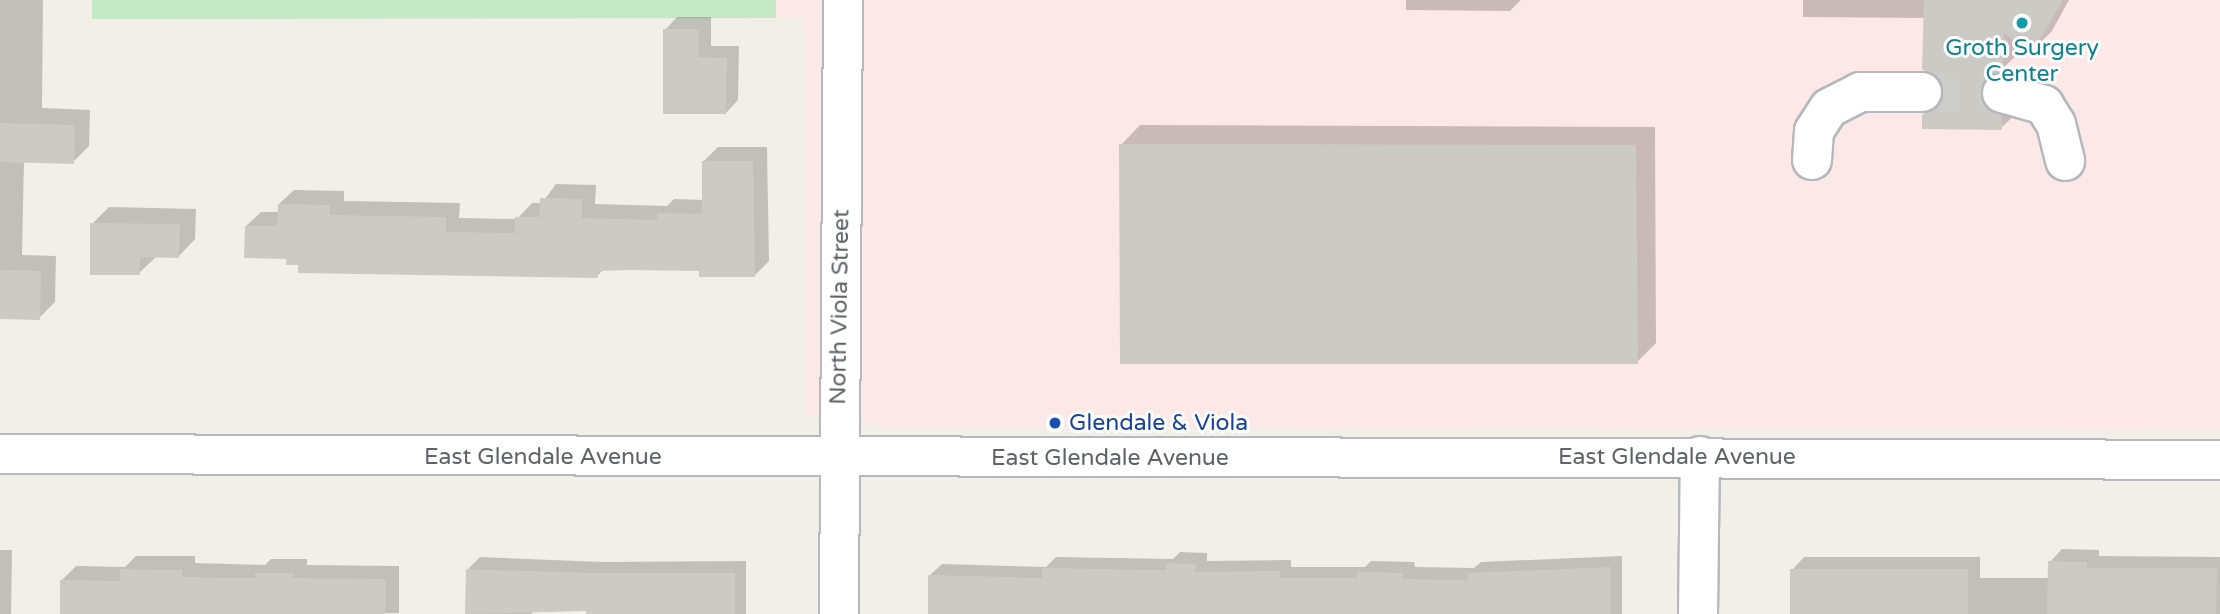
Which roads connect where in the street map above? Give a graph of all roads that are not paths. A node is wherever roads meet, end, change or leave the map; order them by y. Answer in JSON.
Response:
{"nodes":[{"id":1,"x":844,"y":0,"type":"edge"},
{"id":2,"x":1922,"y":92,"type":"tunnel mouth"},
{"id":3,"x":2002,"y":93,"type":"tunnel mouth"},
{"id":4,"x":1812,"y":160,"type":"dead end"},
{"id":5,"x":2064,"y":161,"type":"dead end"},
{"id":6,"x":0,"y":454,"type":"edge"},
{"id":7,"x":1700,"y":456,"type":"junction"},
{"id":8,"x":838,"y":458,"type":"junction"},
{"id":9,"x":2220,"y":460,"type":"edge"},
{"id":10,"x":839,"y":614,"type":"edge"},
{"id":11,"x":1698,"y":614,"type":"edge"}],
"edges":[{"from":1,"to":8,"type":"street","name":"North Viola Street"},
{"from":2,"to":4,"type":"street"},
{"from":3,"to":5,"type":"street"},
{"from":6,"to":8,"type":"street","name":"East Glendale Avenue"},
{"from":7,"to":8,"type":"street","name":"East Glendale Avenue"},
{"from":7,"to":9,"type":"street","name":"East Glendale Avenue"},
{"from":7,"to":11,"type":"street"},
{"from":8,"to":10,"type":"street","name":"North Viola Street"}]}
